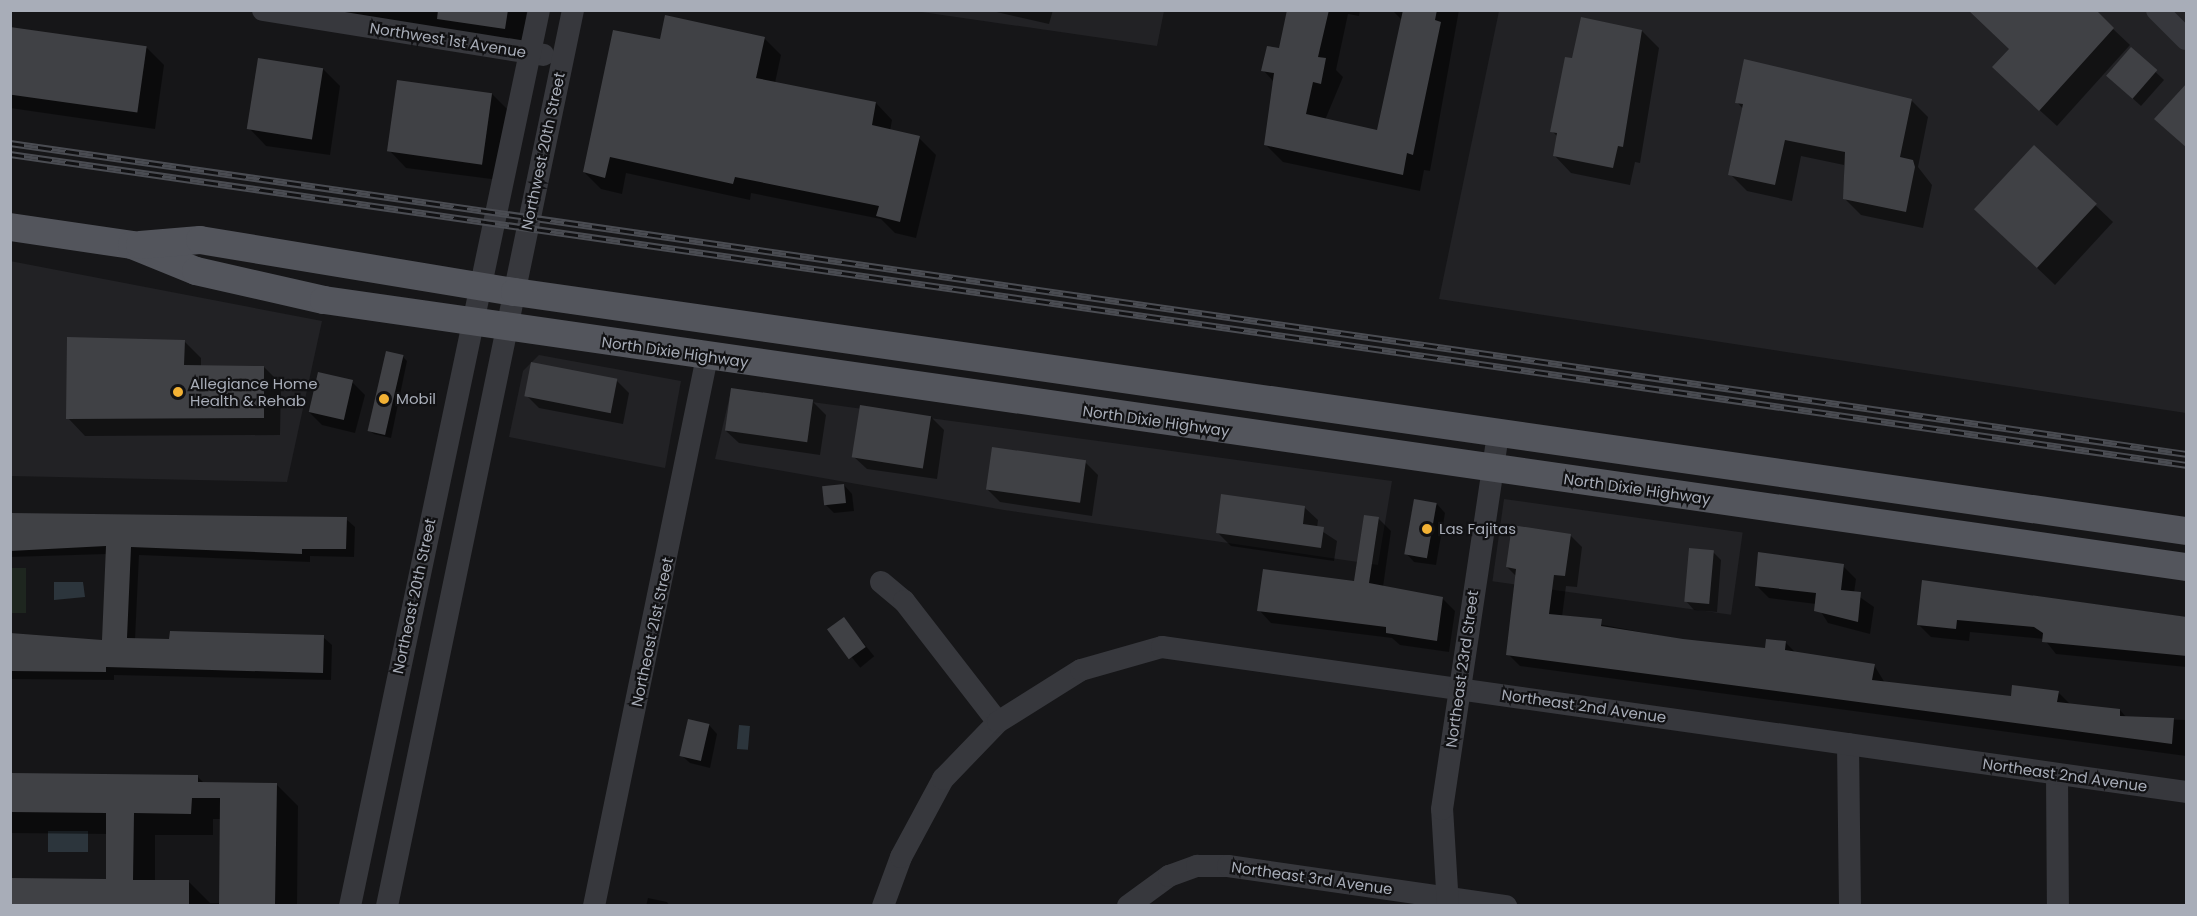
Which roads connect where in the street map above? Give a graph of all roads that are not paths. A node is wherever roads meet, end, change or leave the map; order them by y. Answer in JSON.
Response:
{"nodes":[{"id":1,"x":263,"y":10,"type":"edge"},
{"id":2,"x":539,"y":10,"type":"edge"},
{"id":3,"x":573,"y":10,"type":"edge"},
{"id":4,"x":2157,"y":10,"type":"edge"},
{"id":5,"x":2187,"y":39,"type":"edge"},
{"id":6,"x":530,"y":53,"type":"junction"},
{"id":7,"x":562,"y":58,"type":"junction"},
{"id":8,"x":10,"y":227,"type":"edge"},
{"id":9,"x":132,"y":245,"type":"junction"},
{"id":10,"x":482,"y":287,"type":"junction"},
{"id":11,"x":515,"y":292,"type":"junction"},
{"id":12,"x":474,"y":322,"type":"junction"},
{"id":13,"x":508,"y":328,"type":"junction"},
{"id":14,"x":707,"y":357,"type":"junction"},
{"id":15,"x":1035,"y":366,"type":"junction"},
{"id":16,"x":1029,"y":403,"type":"junction"},
{"id":17,"x":1498,"y":433,"type":"junction"},
{"id":18,"x":1492,"y":469,"type":"junction"},
{"id":19,"x":2187,"y":531,"type":"edge"},
{"id":20,"x":2187,"y":567,"type":"edge"},
{"id":21,"x":881,"y":582,"type":"dead end"},
{"id":22,"x":412,"y":604,"type":"junction"},
{"id":23,"x":450,"y":608,"type":"junction"},
{"id":24,"x":1459,"y":688,"type":"junction"},
{"id":25,"x":999,"y":722,"type":"junction"},
{"id":26,"x":1848,"y":744,"type":"junction"},
{"id":27,"x":2057,"y":774,"type":"junction"},
{"id":28,"x":2187,"y":792,"type":"edge"},
{"id":29,"x":1447,"y":901,"type":"edge"},
{"id":30,"x":350,"y":906,"type":"edge"},
{"id":31,"x":387,"y":906,"type":"edge"},
{"id":32,"x":594,"y":906,"type":"edge"},
{"id":33,"x":882,"y":906,"type":"edge"},
{"id":34,"x":1128,"y":906,"type":"edge"},
{"id":35,"x":1506,"y":906,"type":"edge"},
{"id":36,"x":1850,"y":906,"type":"edge"},
{"id":37,"x":2058,"y":906,"type":"edge"}],
"edges":[{"from":1,"to":6,"type":"street","name":"Northwest 1st Avenue"},
{"from":2,"to":6,"type":"street"},
{"from":3,"to":7,"type":"street","name":"Northwest 20th Street"},
{"from":4,"to":5,"type":"street"},
{"from":6,"to":7,"type":"street","name":"Northwest 1st Avenue"},
{"from":6,"to":10,"type":"street"},
{"from":7,"to":11,"type":"street","name":"Northwest 20th Street"},
{"from":8,"to":9,"type":"main road","name":"North Dixie Highway"},
{"from":9,"to":10,"type":"main road","name":"North Dixie Highway"},
{"from":9,"to":12,"type":"main road","name":"North Dixie Highway"},
{"from":10,"to":11,"type":"main road","name":"North Dixie Highway"},
{"from":10,"to":12,"type":"street","name":"Northeast 20th Street"},
{"from":11,"to":13,"type":"street"},
{"from":11,"to":15,"type":"main road","name":"North Dixie Highway"},
{"from":12,"to":13,"type":"main road","name":"North Dixie Highway"},
{"from":12,"to":22,"type":"street","name":"Northeast 20th Street"},
{"from":13,"to":14,"type":"main road","name":"North Dixie Highway"},
{"from":13,"to":23,"type":"street"},
{"from":14,"to":16,"type":"main road","name":"North Dixie Highway"},
{"from":14,"to":32,"type":"street","name":"Northeast 21st Street"},
{"from":15,"to":16,"type":"main road"},
{"from":15,"to":17,"type":"main road","name":"North Dixie Highway"},
{"from":16,"to":18,"type":"main road","name":"North Dixie Highway"},
{"from":17,"to":18,"type":"street","name":"Northeast 23rd Street"},
{"from":17,"to":19,"type":"main road","name":"North Dixie Highway"},
{"from":18,"to":20,"type":"main road","name":"North Dixie Highway"},
{"from":18,"to":24,"type":"street","name":"Northeast 23rd Street"},
{"from":21,"to":25,"type":"street"},
{"from":22,"to":23,"type":"street"},
{"from":22,"to":30,"type":"street","name":"Northeast 20th Street"},
{"from":23,"to":31,"type":"street"},
{"from":24,"to":25,"type":"street","name":"Northeast 2nd Avenue"},
{"from":24,"to":26,"type":"street","name":"Northeast 2nd Avenue"},
{"from":24,"to":29,"type":"street","name":"Northeast 23rd Street"},
{"from":25,"to":33,"type":"street","name":"Northeast 2nd Avenue"},
{"from":26,"to":27,"type":"street","name":"Northeast 2nd Avenue"},
{"from":26,"to":36,"type":"street"},
{"from":27,"to":28,"type":"street","name":"Northeast 2nd Avenue"},
{"from":27,"to":37,"type":"street"},
{"from":29,"to":34,"type":"street","name":"Northeast 3rd Avenue"},
{"from":29,"to":35,"type":"street","name":"Northeast 3rd Avenue"}]}
